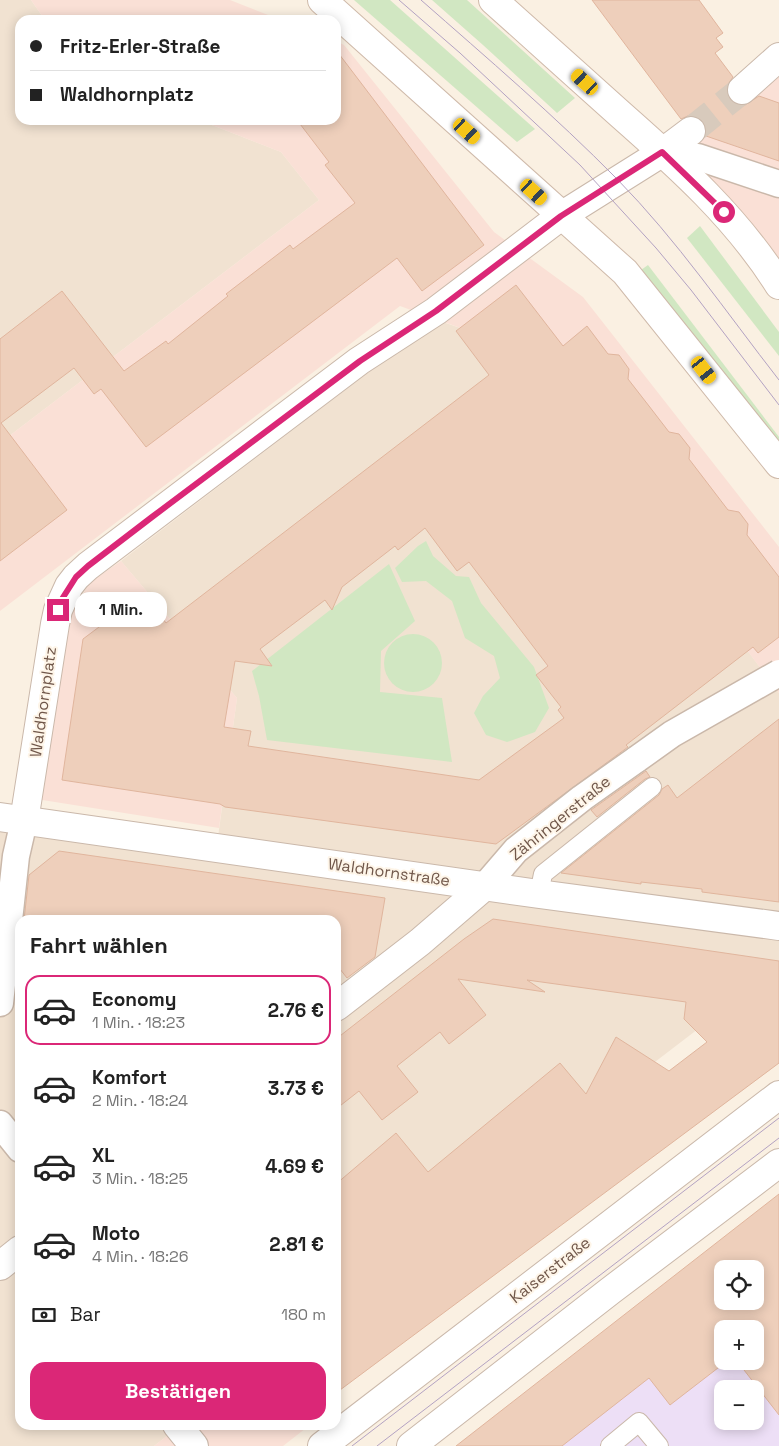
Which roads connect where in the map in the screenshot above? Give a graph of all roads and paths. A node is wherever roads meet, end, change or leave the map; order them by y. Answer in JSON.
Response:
{"nodes":[{"id":1,"x":322,"y":0,"type":"edge"},
{"id":2,"x":493,"y":0,"type":"edge"},
{"id":3,"x":339,"y":15,"type":"edge"},
{"id":4,"x":341,"y":17,"type":"edge"},
{"id":5,"x":779,"y":57,"type":"edge"},
{"id":6,"x":742,"y":90,"type":"tunnel mouth"},
{"id":7,"x":691,"y":132,"type":"tunnel mouth"},
{"id":8,"x":662,"y":152,"type":"junction"},
{"id":9,"x":779,"y":184,"type":"edge"},
{"id":10,"x":561,"y":216,"type":"junction"},
{"id":11,"x":779,"y":285,"type":"edge"},
{"id":12,"x":779,"y":464,"type":"edge"},
{"id":13,"x":779,"y":673,"type":"edge"},
{"id":14,"x":652,"y":787,"type":"dead end"},
{"id":15,"x":12,"y":819,"type":"edge"},
{"id":16,"x":485,"y":886,"type":"junction"},
{"id":17,"x":539,"y":894,"type":"junction"},
{"id":18,"x":779,"y":926,"type":"edge"},
{"id":19,"x":0,"y":1003,"type":"edge"},
{"id":20,"x":341,"y":1003,"type":"edge"},
{"id":21,"x":779,"y":1095,"type":"edge"},
{"id":22,"x":0,"y":1124,"type":"edge"},
{"id":23,"x":15,"y":1144,"type":"edge"},
{"id":24,"x":779,"y":1163,"type":"edge"},
{"id":25,"x":15,"y":1254,"type":"edge"},
{"id":26,"x":0,"y":1266,"type":"edge"},
{"id":27,"x":182,"y":1430,"type":"edge"},
{"id":28,"x":194,"y":1446,"type":"edge"},
{"id":29,"x":322,"y":1446,"type":"edge"},
{"id":30,"x":411,"y":1446,"type":"edge"},
{"id":31,"x":610,"y":1446,"type":"edge"},
{"id":32,"x":659,"y":1446,"type":"edge"}],
"edges":[{"from":1,"to":3,"type":"street"},
{"from":2,"to":8,"type":"street"},
{"from":4,"to":10,"type":"street"},
{"from":5,"to":6,"type":"street"},
{"from":7,"to":8,"type":"street","name":"Waldhornplatz"},
{"from":8,"to":9,"type":"street"},
{"from":8,"to":10,"type":"street","name":"Waldhornplatz"},
{"from":8,"to":11,"type":"street"},
{"from":10,"to":12,"type":"street"},
{"from":10,"to":15,"type":"street","name":"Waldhornplatz"},
{"from":13,"to":16,"type":"street","name":"Zähringerstraße","bridge":true},
{"from":14,"to":17,"type":"lane"},
{"from":15,"to":16,"type":"street","name":"Waldhornstraße"},
{"from":15,"to":19,"type":"street"},
{"from":16,"to":17,"type":"street","name":"Waldhornstraße"},
{"from":16,"to":20,"type":"street","name":"Zähringerstraße"},
{"from":17,"to":18,"type":"street","name":"Waldhornstraße"},
{"from":21,"to":29,"type":"street","name":"Kaiserstraße"},
{"from":22,"to":23,"type":"street"},
{"from":24,"to":30,"type":"street"},
{"from":25,"to":26,"type":"street"},
{"from":27,"to":28,"type":"street"},
{"from":31,"to":32,"type":"lane"}]}
